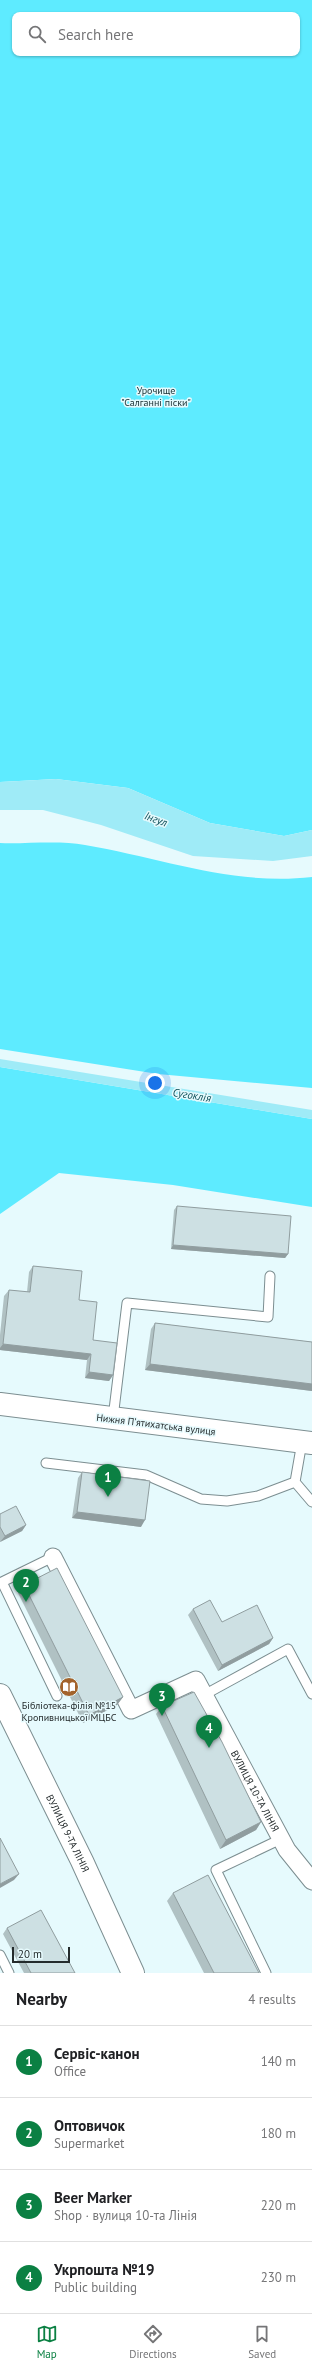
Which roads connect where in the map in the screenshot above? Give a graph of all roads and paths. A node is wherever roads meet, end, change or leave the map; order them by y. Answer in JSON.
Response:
{"nodes":[{"id":1,"x":270,"y":1276,"type":"dead end"},
{"id":2,"x":0,"y":1404,"type":"edge"},
{"id":3,"x":114,"y":1418,"type":"junction"},
{"id":4,"x":307,"y":1442,"type":"edge"},
{"id":5,"x":46,"y":1463,"type":"dead end"},
{"id":6,"x":295,"y":1482,"type":"junction"},
{"id":7,"x":312,"y":1502,"type":"edge"},
{"id":8,"x":53,"y":1557,"type":"joint"},
{"id":9,"x":1,"y":1583,"type":"edge"},
{"id":10,"x":312,"y":1694,"type":"edge"},
{"id":11,"x":0,"y":1695,"type":"edge"},
{"id":12,"x":204,"y":1695,"type":"junction"},
{"id":13,"x":57,"y":1696,"type":"dead end"},
{"id":14,"x":281,"y":1839,"type":"junction"},
{"id":15,"x":312,"y":1881,"type":"edge"},
{"id":16,"x":0,"y":1955,"type":"edge"},
{"id":17,"x":9,"y":1973,"type":"edge"},
{"id":18,"x":133,"y":1973,"type":"edge"},
{"id":19,"x":266,"y":1973,"type":"edge"}],
"edges":[{"from":1,"to":3,"type":"lane"},
{"from":2,"to":3,"type":"street","name":"Нижня Пʼятихатська вулиця"},
{"from":3,"to":4,"type":"street","name":"Нижня Пʼятихатська вулиця"},
{"from":4,"to":6,"type":"lane"},
{"from":5,"to":6,"type":"lane"},
{"from":6,"to":7,"type":"lane"},
{"from":8,"to":9,"type":"lane"},
{"from":8,"to":12,"type":"street","name":"ВУЛИЦЯ 10-ТА ЛІНІЯ"},
{"from":9,"to":13,"type":"lane"},
{"from":10,"to":12,"type":"lane"},
{"from":11,"to":18,"type":"street","name":"ВУЛИЦЯ 9-ТА ЛІНІЯ"},
{"from":12,"to":14,"type":"street","name":"ВУЛИЦЯ 10-ТА ЛІНІЯ"},
{"from":14,"to":15,"type":"street","name":"ВУЛИЦЯ 10-ТА ЛІНІЯ"},
{"from":14,"to":19,"type":"lane"},
{"from":16,"to":17,"type":"lane"}]}
